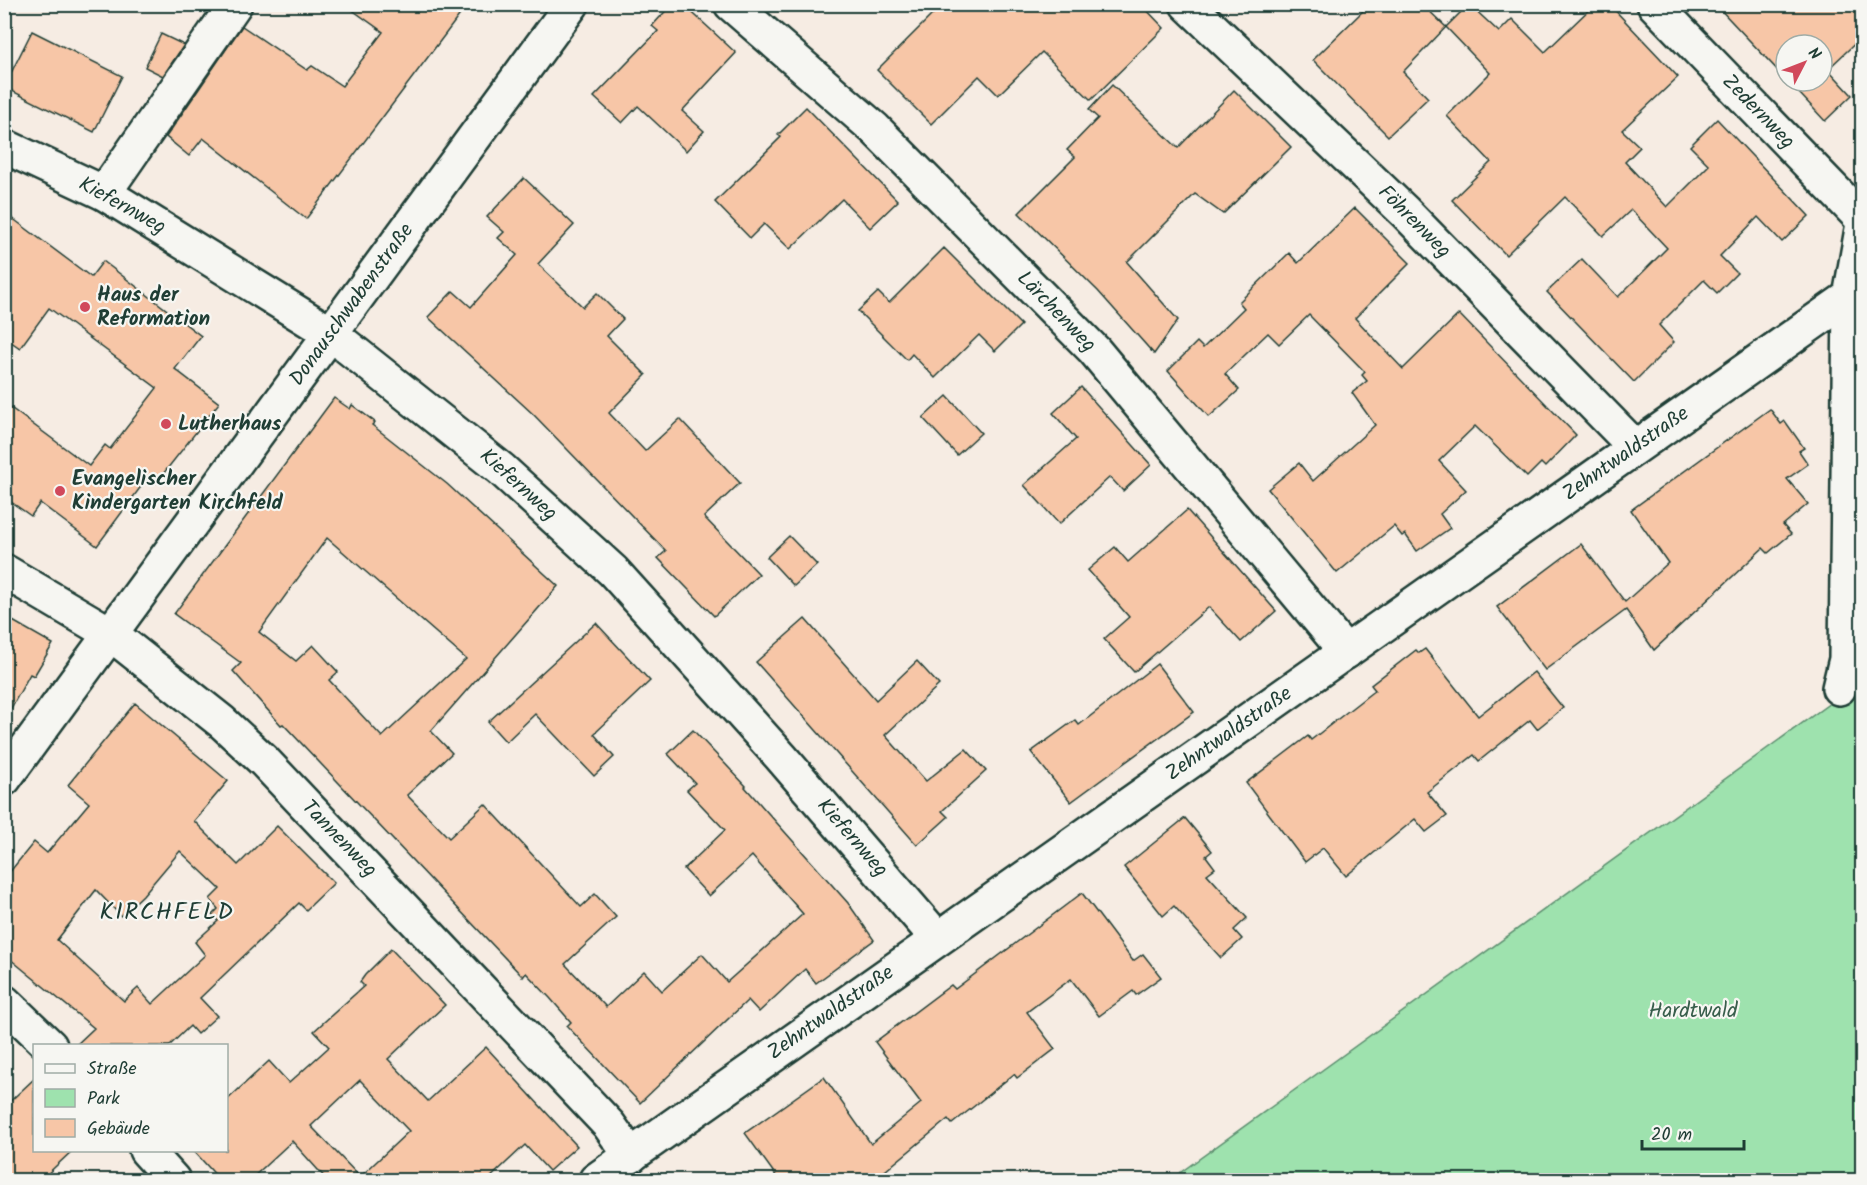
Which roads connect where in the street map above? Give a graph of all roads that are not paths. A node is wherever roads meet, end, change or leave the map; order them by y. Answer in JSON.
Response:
{"nodes":[{"id":1,"x":235,"y":4,"type":"edge"},
{"id":2,"x":572,"y":4,"type":"edge"},
{"id":3,"x":731,"y":4,"type":"edge"},
{"id":4,"x":1187,"y":4,"type":"edge"},
{"id":5,"x":1654,"y":4,"type":"edge"},
{"id":6,"x":4,"y":146,"type":"edge"},
{"id":7,"x":104,"y":193,"type":"junction"},
{"id":8,"x":1863,"y":219,"type":"edge"},
{"id":9,"x":1863,"y":229,"type":"edge"},
{"id":10,"x":1856,"y":292,"type":"edge"},
{"id":11,"x":330,"y":333,"type":"junction"},
{"id":12,"x":1635,"y":447,"type":"junction"},
{"id":13,"x":4,"y":571,"type":"edge"},
{"id":14,"x":111,"y":634,"type":"junction"},
{"id":15,"x":1346,"y":652,"type":"junction"},
{"id":16,"x":1839,"y":688,"type":"dead end"},
{"id":17,"x":4,"y":779,"type":"edge"},
{"id":18,"x":937,"y":938,"type":"junction"},
{"id":19,"x":4,"y":1002,"type":"edge"},
{"id":20,"x":48,"y":1044,"type":"edge"},
{"id":21,"x":148,"y":1152,"type":"edge"},
{"id":22,"x":631,"y":1156,"type":"junction"},
{"id":23,"x":172,"y":1180,"type":"edge"},
{"id":24,"x":596,"y":1180,"type":"edge"}],
"edges":[{"from":1,"to":7,"type":"street"},
{"from":2,"to":11,"type":"street","name":"Donauschwabenstraße"},
{"from":3,"to":15,"type":"street","name":"Lärchenweg"},
{"from":4,"to":12,"type":"street","name":"Föhrenweg"},
{"from":5,"to":8,"type":"street","name":"Zedernweg"},
{"from":6,"to":7,"type":"street","name":"Kiefernweg"},
{"from":7,"to":11,"type":"street","name":"Kiefernweg"},
{"from":9,"to":10,"type":"street"},
{"from":10,"to":12,"type":"street","name":"Zehntwaldstraße"},
{"from":10,"to":16,"type":"street"},
{"from":11,"to":14,"type":"street","name":"Donauschwabenstraße"},
{"from":11,"to":18,"type":"street","name":"Kiefernweg"},
{"from":12,"to":15,"type":"street","name":"Zehntwaldstraße"},
{"from":13,"to":14,"type":"street","name":"Tannenweg"},
{"from":14,"to":17,"type":"street","name":"Donauschwabenstraße"},
{"from":14,"to":22,"type":"street","name":"Tannenweg"},
{"from":15,"to":18,"type":"street","name":"Zehntwaldstraße"},
{"from":18,"to":22,"type":"street","name":"Zehntwaldstraße"},
{"from":19,"to":20,"type":"street"},
{"from":21,"to":23,"type":"street"},
{"from":22,"to":24,"type":"street","name":"Zehntwaldstraße"}]}
